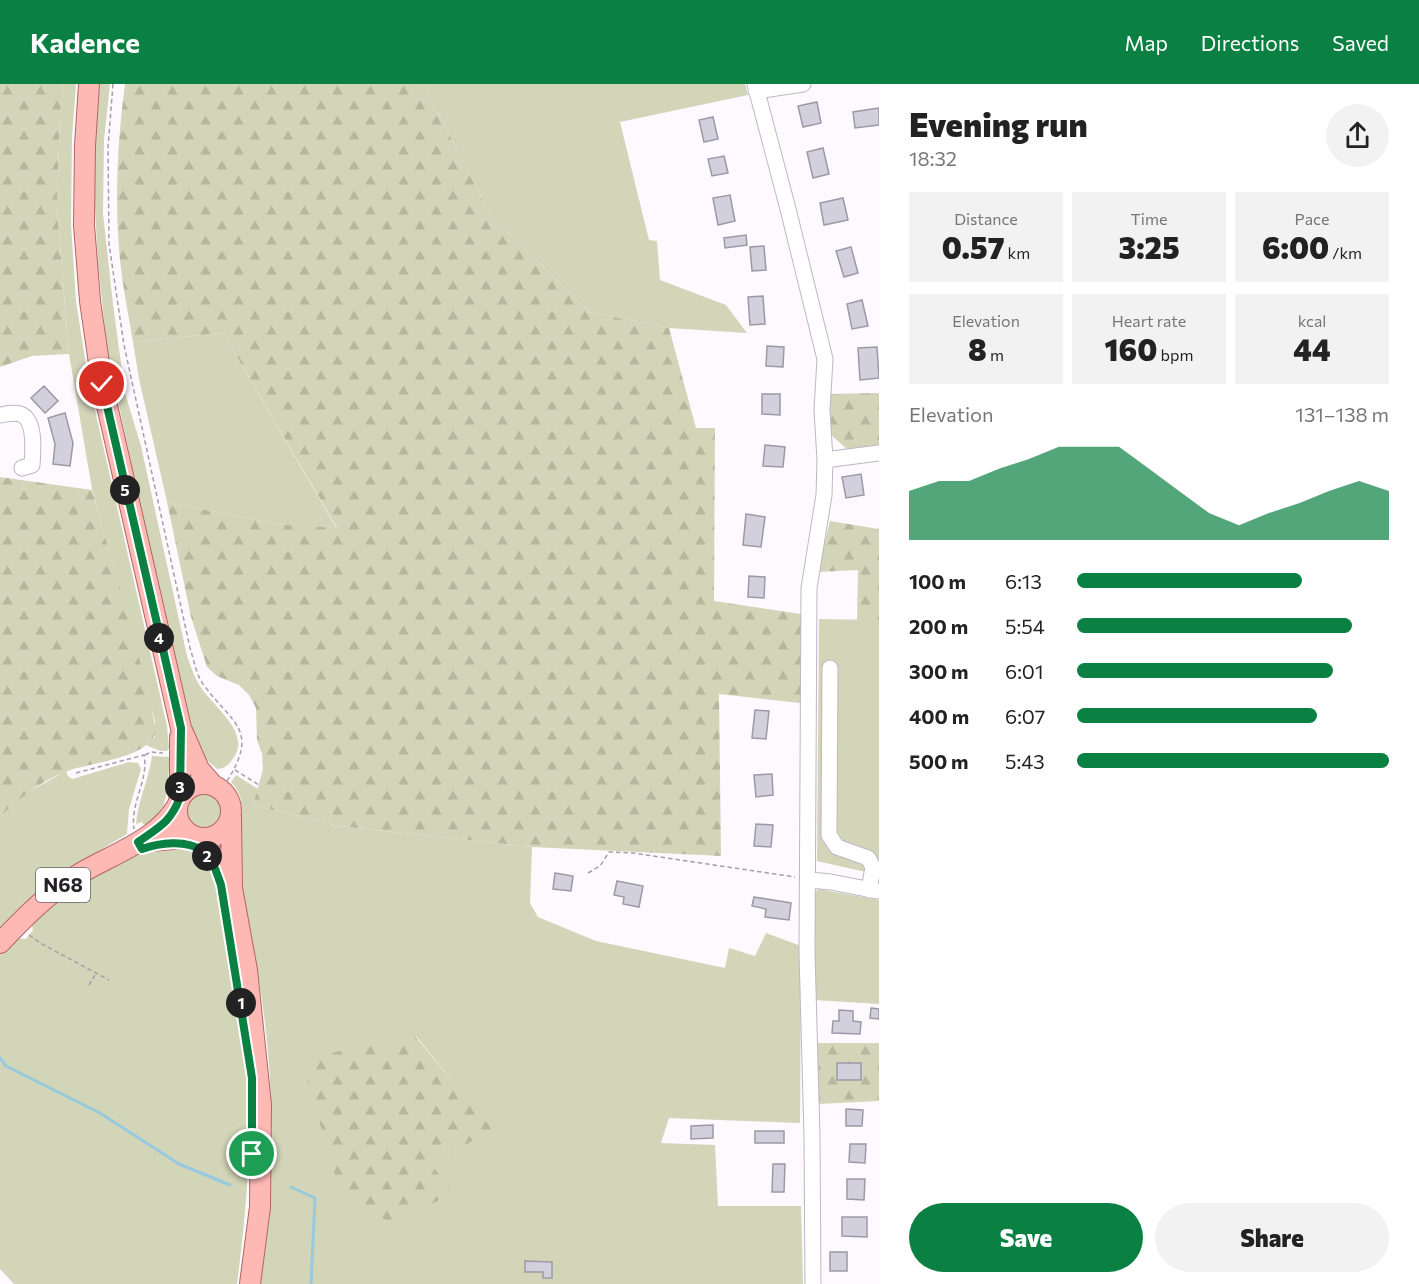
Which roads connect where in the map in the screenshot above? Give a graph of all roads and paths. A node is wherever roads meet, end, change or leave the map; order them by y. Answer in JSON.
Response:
{"nodes":[{"id":1,"x":89,"y":84,"type":"edge"},
{"id":2,"x":113,"y":84,"type":"edge"},
{"id":3,"x":804,"y":84,"type":"edge"},
{"id":4,"x":756,"y":87,"type":"edge"},
{"id":5,"x":0,"y":415,"type":"edge"},
{"id":6,"x":879,"y":453,"type":"edge"},
{"id":7,"x":825,"y":460,"type":"junction"},
{"id":8,"x":22,"y":468,"type":"dead end"},
{"id":9,"x":830,"y":668,"type":"dead end"},
{"id":10,"x":181,"y":728,"type":"junction"},
{"id":11,"x":172,"y":754,"type":"dead end"},
{"id":12,"x":144,"y":755,"type":"junction"},
{"id":13,"x":234,"y":769,"type":"junction"},
{"id":14,"x":76,"y":773,"type":"dead end"},
{"id":15,"x":258,"y":785,"type":"dead end"},
{"id":16,"x":217,"y":787,"type":"junction"},
{"id":17,"x":178,"y":801,"type":"junction"},
{"id":18,"x":231,"y":817,"type":"junction"},
{"id":19,"x":198,"y":837,"type":"junction"},
{"id":20,"x":138,"y":842,"type":"junction"},
{"id":21,"x":588,"y":873,"type":"dead end"},
{"id":22,"x":809,"y":880,"type":"junction"},
{"id":23,"x":232,"y":888,"type":"junction"},
{"id":24,"x":874,"y":891,"type":"edge"},
{"id":25,"x":16,"y":926,"type":"junction"},
{"id":26,"x":0,"y":943,"type":"edge"},
{"id":27,"x":96,"y":974,"type":"junction"},
{"id":28,"x":109,"y":980,"type":"dead end"},
{"id":29,"x":89,"y":985,"type":"dead end"},
{"id":30,"x":250,"y":1284,"type":"edge"},
{"id":31,"x":813,"y":1284,"type":"edge"}],
"edges":[{"from":1,"to":10,"type":"main road"},
{"from":2,"to":13,"type":"path"},
{"from":3,"to":4,"type":"street"},
{"from":4,"to":7,"type":"street"},
{"from":5,"to":8,"type":"street"},
{"from":6,"to":7,"type":"street"},
{"from":7,"to":22,"type":"street"},
{"from":9,"to":24,"type":"street"},
{"from":10,"to":16,"type":"main road"},
{"from":10,"to":17,"type":"main road"},
{"from":11,"to":12,"type":"path"},
{"from":12,"to":14,"type":"path"},
{"from":12,"to":20,"type":"path"},
{"from":13,"to":15,"type":"path"},
{"from":13,"to":16,"type":"path"},
{"from":16,"to":17,"type":"main road"},
{"from":16,"to":18,"type":"main road"},
{"from":17,"to":19,"type":"main road"},
{"from":17,"to":20,"type":"main road","number":"N68"},
{"from":18,"to":19,"type":"main road"},
{"from":18,"to":23,"type":"main road"},
{"from":19,"to":20,"type":"main road","number":"N68"},
{"from":19,"to":23,"type":"main road"},
{"from":20,"to":25,"type":"main road","number":"N68"},
{"from":21,"to":22,"type":"path"},
{"from":22,"to":24,"type":"street"},
{"from":22,"to":31,"type":"street"},
{"from":23,"to":30,"type":"main road"},
{"from":25,"to":26,"type":"main road","number":"N68"},
{"from":25,"to":27,"type":"path"},
{"from":27,"to":28,"type":"path"},
{"from":27,"to":29,"type":"path"}]}
